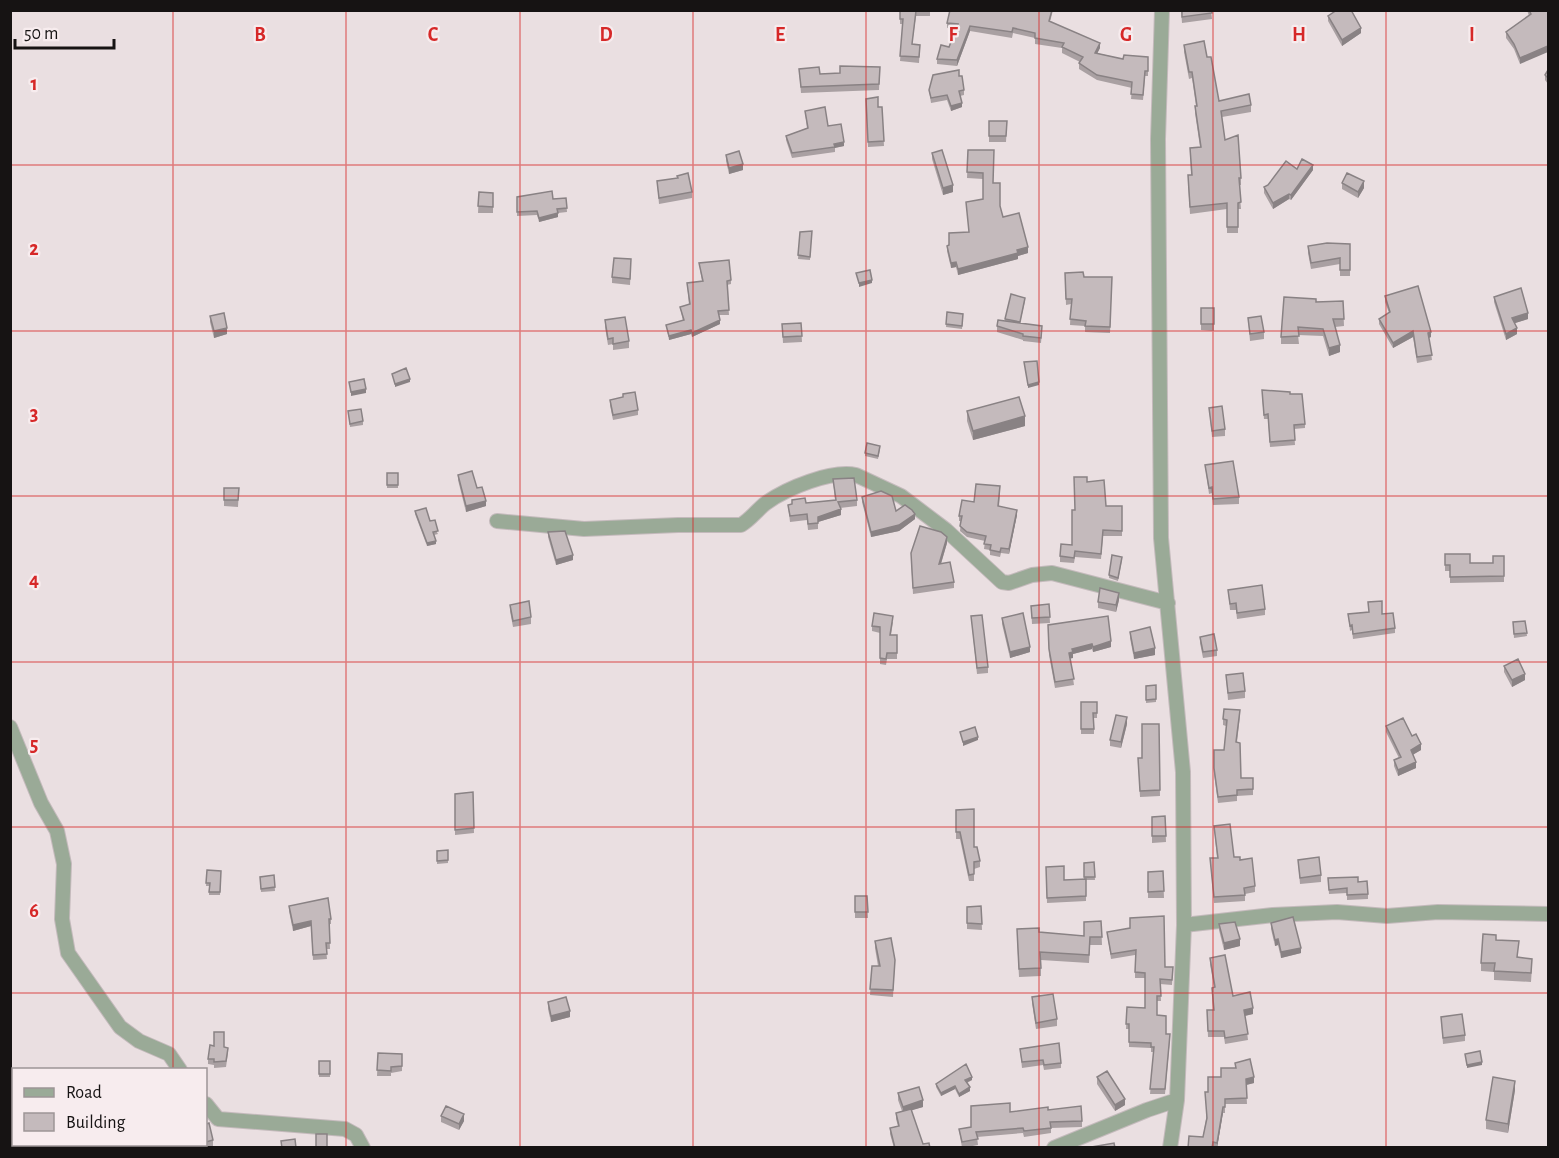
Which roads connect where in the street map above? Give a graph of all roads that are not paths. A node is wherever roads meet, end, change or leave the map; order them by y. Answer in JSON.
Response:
{"nodes":[{"id":1,"x":1162,"y":10,"type":"edge"},
{"id":2,"x":497,"y":521,"type":"dead end"},
{"id":3,"x":1168,"y":603,"type":"junction"},
{"id":4,"x":10,"y":727,"type":"edge"},
{"id":5,"x":1548,"y":914,"type":"edge"},
{"id":6,"x":1184,"y":925,"type":"junction"},
{"id":7,"x":179,"y":1068,"type":"edge"},
{"id":8,"x":1177,"y":1100,"type":"junction"},
{"id":9,"x":207,"y":1105,"type":"edge"},
{"id":10,"x":363,"y":1148,"type":"edge"},
{"id":11,"x":1054,"y":1148,"type":"edge"},
{"id":12,"x":1170,"y":1148,"type":"edge"}],
"edges":[{"from":1,"to":3,"type":"street"},
{"from":2,"to":3,"type":"street"},
{"from":3,"to":6,"type":"street"},
{"from":4,"to":7,"type":"street"},
{"from":5,"to":6,"type":"street"},
{"from":6,"to":8,"type":"street"},
{"from":8,"to":11,"type":"street"},
{"from":8,"to":12,"type":"street"},
{"from":9,"to":10,"type":"street"}]}
